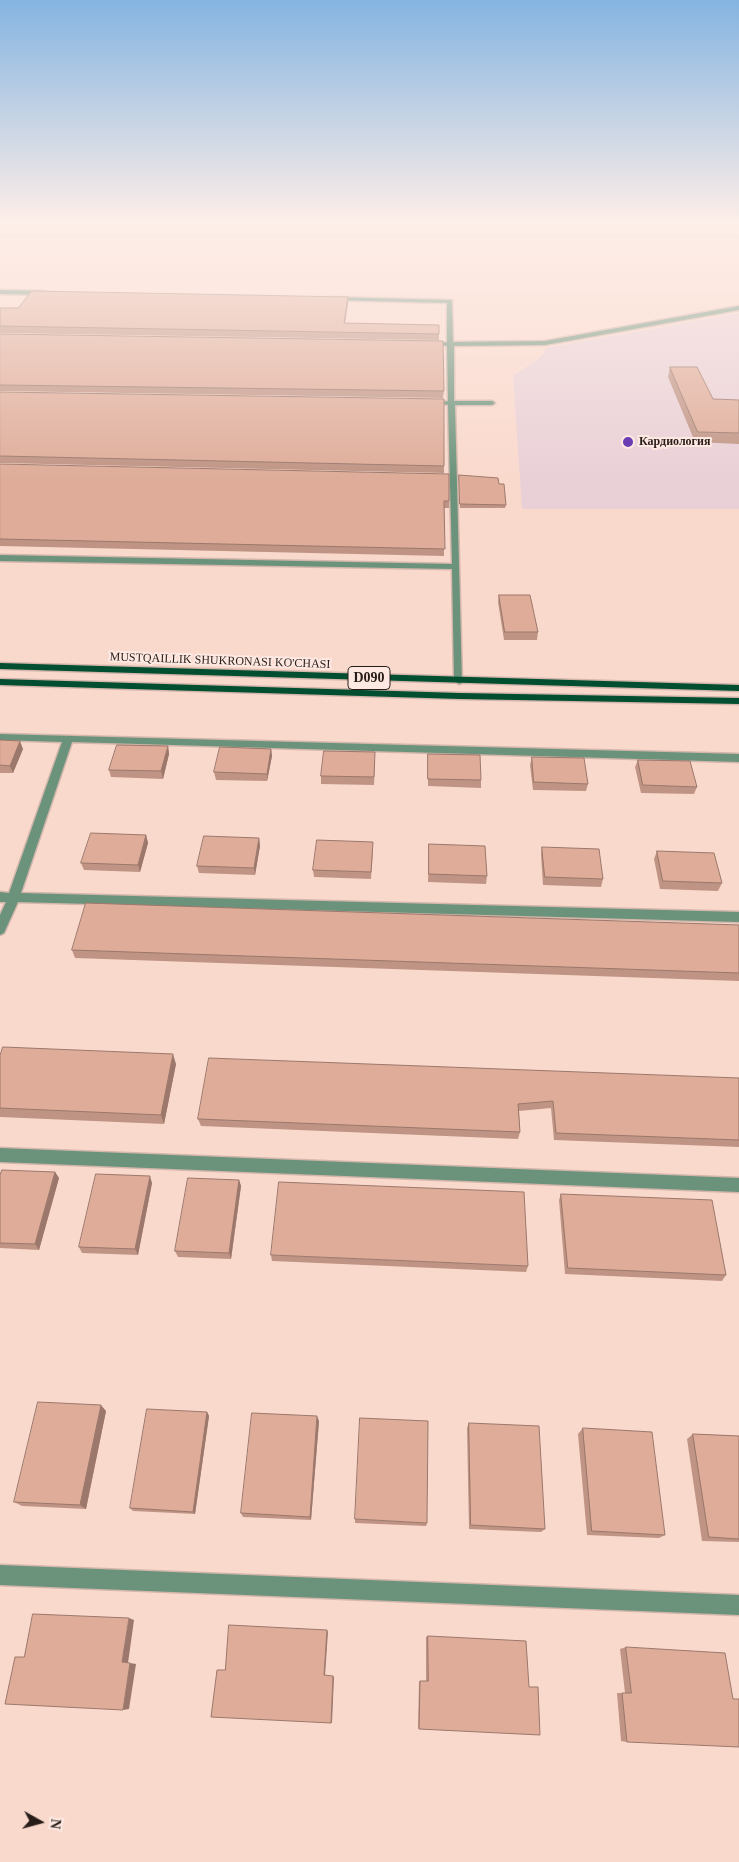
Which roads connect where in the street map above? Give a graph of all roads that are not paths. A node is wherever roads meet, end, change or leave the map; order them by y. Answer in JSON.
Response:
{"nodes":[{"id":1,"x":450,"y":307,"type":"edge"},
{"id":2,"x":739,"y":308,"type":"edge"},
{"id":3,"x":430,"y":344,"type":"edge"},
{"id":4,"x":449,"y":344,"type":"junction"},
{"id":5,"x":431,"y":403,"type":"edge"},
{"id":6,"x":451,"y":403,"type":"junction"},
{"id":7,"x":492,"y":403,"type":"dead end"},
{"id":8,"x":444,"y":477,"type":"edge"},
{"id":9,"x":454,"y":477,"type":"junction"},
{"id":10,"x":0,"y":558,"type":"edge"},
{"id":11,"x":456,"y":567,"type":"junction"},
{"id":12,"x":0,"y":666,"type":"edge"},
{"id":13,"x":459,"y":681,"type":"junction"},
{"id":14,"x":0,"y":682,"type":"edge"},
{"id":15,"x":739,"y":688,"type":"edge"},
{"id":16,"x":739,"y":701,"type":"edge"},
{"id":17,"x":0,"y":737,"type":"edge"},
{"id":18,"x":68,"y":739,"type":"junction"},
{"id":19,"x":739,"y":758,"type":"edge"},
{"id":20,"x":0,"y":897,"type":"edge"},
{"id":21,"x":14,"y":898,"type":"junction"},
{"id":22,"x":739,"y":917,"type":"edge"},
{"id":23,"x":0,"y":930,"type":"edge"},
{"id":24,"x":0,"y":1156,"type":"edge"},
{"id":25,"x":739,"y":1185,"type":"edge"},
{"id":26,"x":0,"y":1575,"type":"edge"},
{"id":27,"x":739,"y":1604,"type":"edge"}],
"edges":[{"from":1,"to":4,"type":"street"},
{"from":2,"to":4,"type":"street"},
{"from":3,"to":4,"type":"street"},
{"from":4,"to":6,"type":"street"},
{"from":5,"to":6,"type":"street"},
{"from":6,"to":7,"type":"street"},
{"from":6,"to":9,"type":"street"},
{"from":8,"to":9,"type":"street"},
{"from":9,"to":11,"type":"street"},
{"from":10,"to":11,"type":"street"},
{"from":11,"to":13,"type":"street"},
{"from":12,"to":13,"type":"main road","name":"MUSTQAILLIK SHUKRONASI KO'CHASI","number":"D090"},
{"from":13,"to":15,"type":"main road","name":"MUSTQAILLIK SHUKRONASI KO'CHASI","number":"D090"},
{"from":14,"to":16,"type":"main road","name":"MUSTQAILLIK SHUKRONASI KO'CHASI","number":"D090"},
{"from":17,"to":18,"type":"street"},
{"from":18,"to":19,"type":"street"},
{"from":18,"to":21,"type":"street"},
{"from":20,"to":21,"type":"street"},
{"from":21,"to":22,"type":"street"},
{"from":21,"to":23,"type":"street"},
{"from":24,"to":25,"type":"street"},
{"from":26,"to":27,"type":"street"}]}
